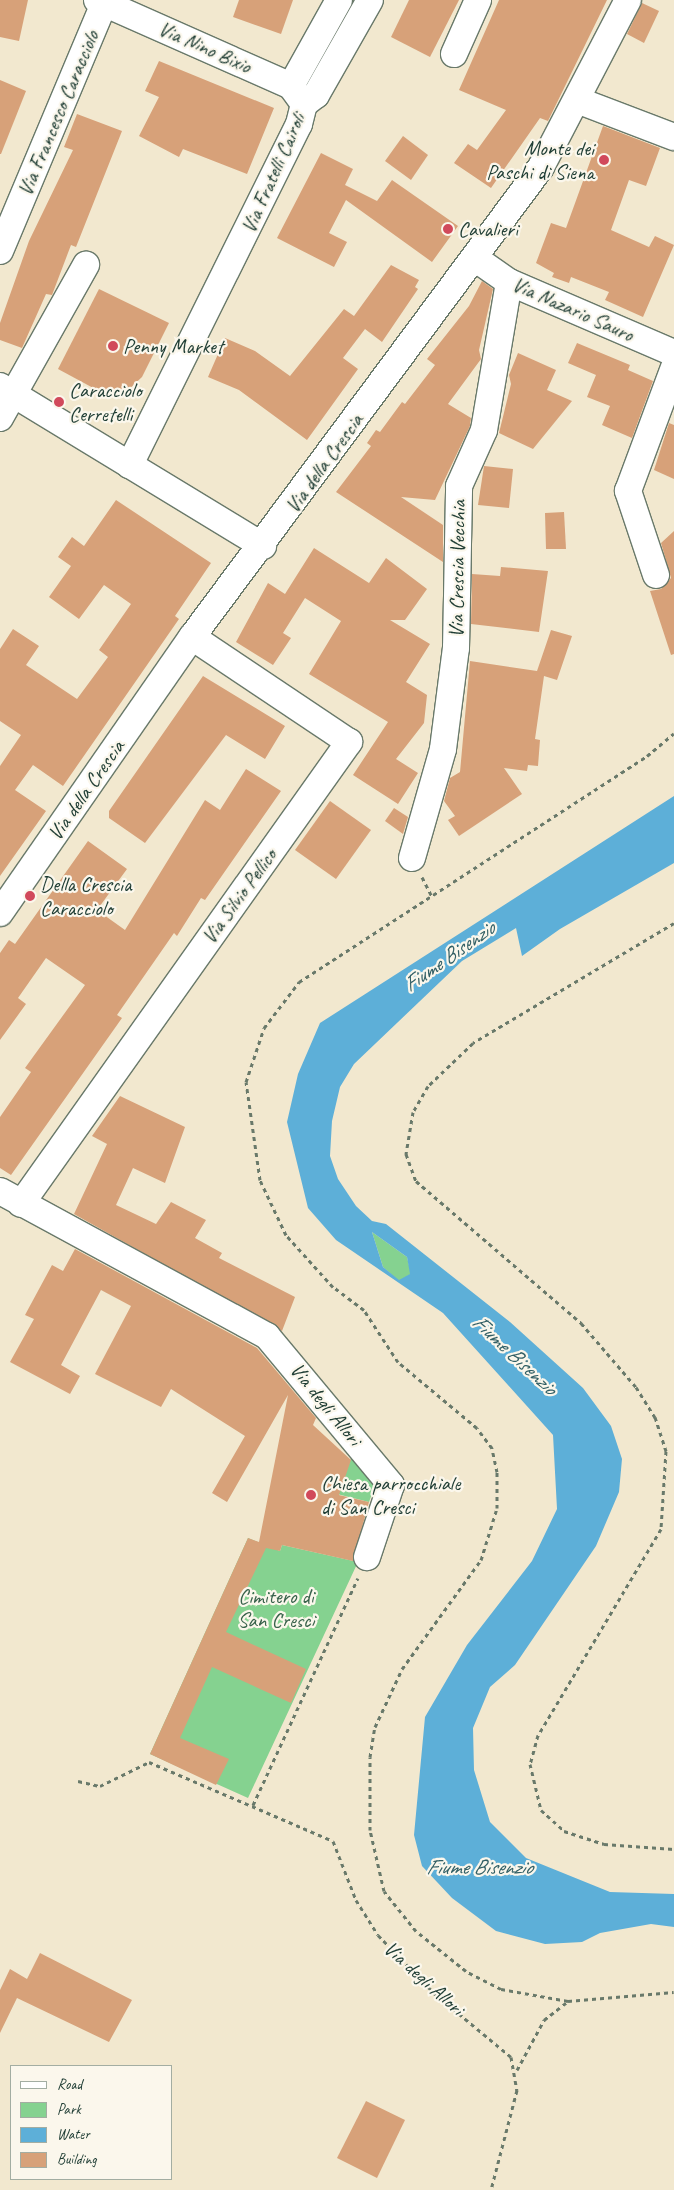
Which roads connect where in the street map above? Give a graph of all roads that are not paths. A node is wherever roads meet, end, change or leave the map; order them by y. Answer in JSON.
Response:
{"nodes":[{"id":1,"x":339,"y":0,"type":"edge"},
{"id":2,"x":370,"y":0,"type":"edge"},
{"id":3,"x":478,"y":0,"type":"edge"},
{"id":4,"x":628,"y":0,"type":"edge"},
{"id":5,"x":100,"y":2,"type":"edge"},
{"id":6,"x":454,"y":54,"type":"dead end"},
{"id":7,"x":297,"y":95,"type":"junction"},
{"id":8,"x":577,"y":100,"type":"junction"},
{"id":9,"x":674,"y":137,"type":"edge"},
{"id":10,"x":0,"y":251,"type":"edge"},
{"id":11,"x":476,"y":258,"type":"junction"},
{"id":12,"x":86,"y":265,"type":"dead end"},
{"id":13,"x":509,"y":282,"type":"junction"},
{"id":14,"x":674,"y":353,"type":"edge"},
{"id":15,"x":674,"y":366,"type":"edge"},
{"id":16,"x":9,"y":390,"type":"edge"},
{"id":17,"x":0,"y":418,"type":"edge"},
{"id":18,"x":130,"y":465,"type":"junction"},
{"id":19,"x":263,"y":546,"type":"junction"},
{"id":20,"x":656,"y":575,"type":"dead end"},
{"id":21,"x":192,"y":638,"type":"junction"},
{"id":22,"x":412,"y":858,"type":"dead end"},
{"id":23,"x":0,"y":913,"type":"edge"},
{"id":24,"x":10,"y":1197,"type":"edge"},
{"id":25,"x":367,"y":1557,"type":"road end"}],
"edges":[{"from":1,"to":7,"type":"street","name":"Via Fratelli Cairoli"},
{"from":2,"to":7,"type":"street","name":"Via Fratelli Cairoli"},
{"from":3,"to":6,"type":"street"},
{"from":4,"to":8,"type":"street","name":"Via della Crescia"},
{"from":5,"to":7,"type":"street","name":"Via Nino Bixio"},
{"from":5,"to":10,"type":"street","name":"Via Francesco Caracciolo"},
{"from":7,"to":18,"type":"street","name":"Via Fratelli Cairoli"},
{"from":8,"to":9,"type":"street"},
{"from":8,"to":11,"type":"street","name":"Via della Crescia"},
{"from":11,"to":13,"type":"street","name":"Via Nazario Sauro"},
{"from":11,"to":19,"type":"street","name":"Via della Crescia"},
{"from":12,"to":16,"type":"street"},
{"from":13,"to":14,"type":"street","name":"Via Nazario Sauro"},
{"from":13,"to":22,"type":"street","name":"Via Crescia Vecchia"},
{"from":15,"to":20,"type":"street"},
{"from":16,"to":17,"type":"street"},
{"from":16,"to":18,"type":"street"},
{"from":18,"to":19,"type":"street"},
{"from":19,"to":21,"type":"street","name":"Via della Crescia"},
{"from":21,"to":23,"type":"street","name":"Via della Crescia"},
{"from":21,"to":24,"type":"street","name":"Via Silvio Pellico"},
{"from":24,"to":25,"type":"street","name":"Via degli Allori"}]}
